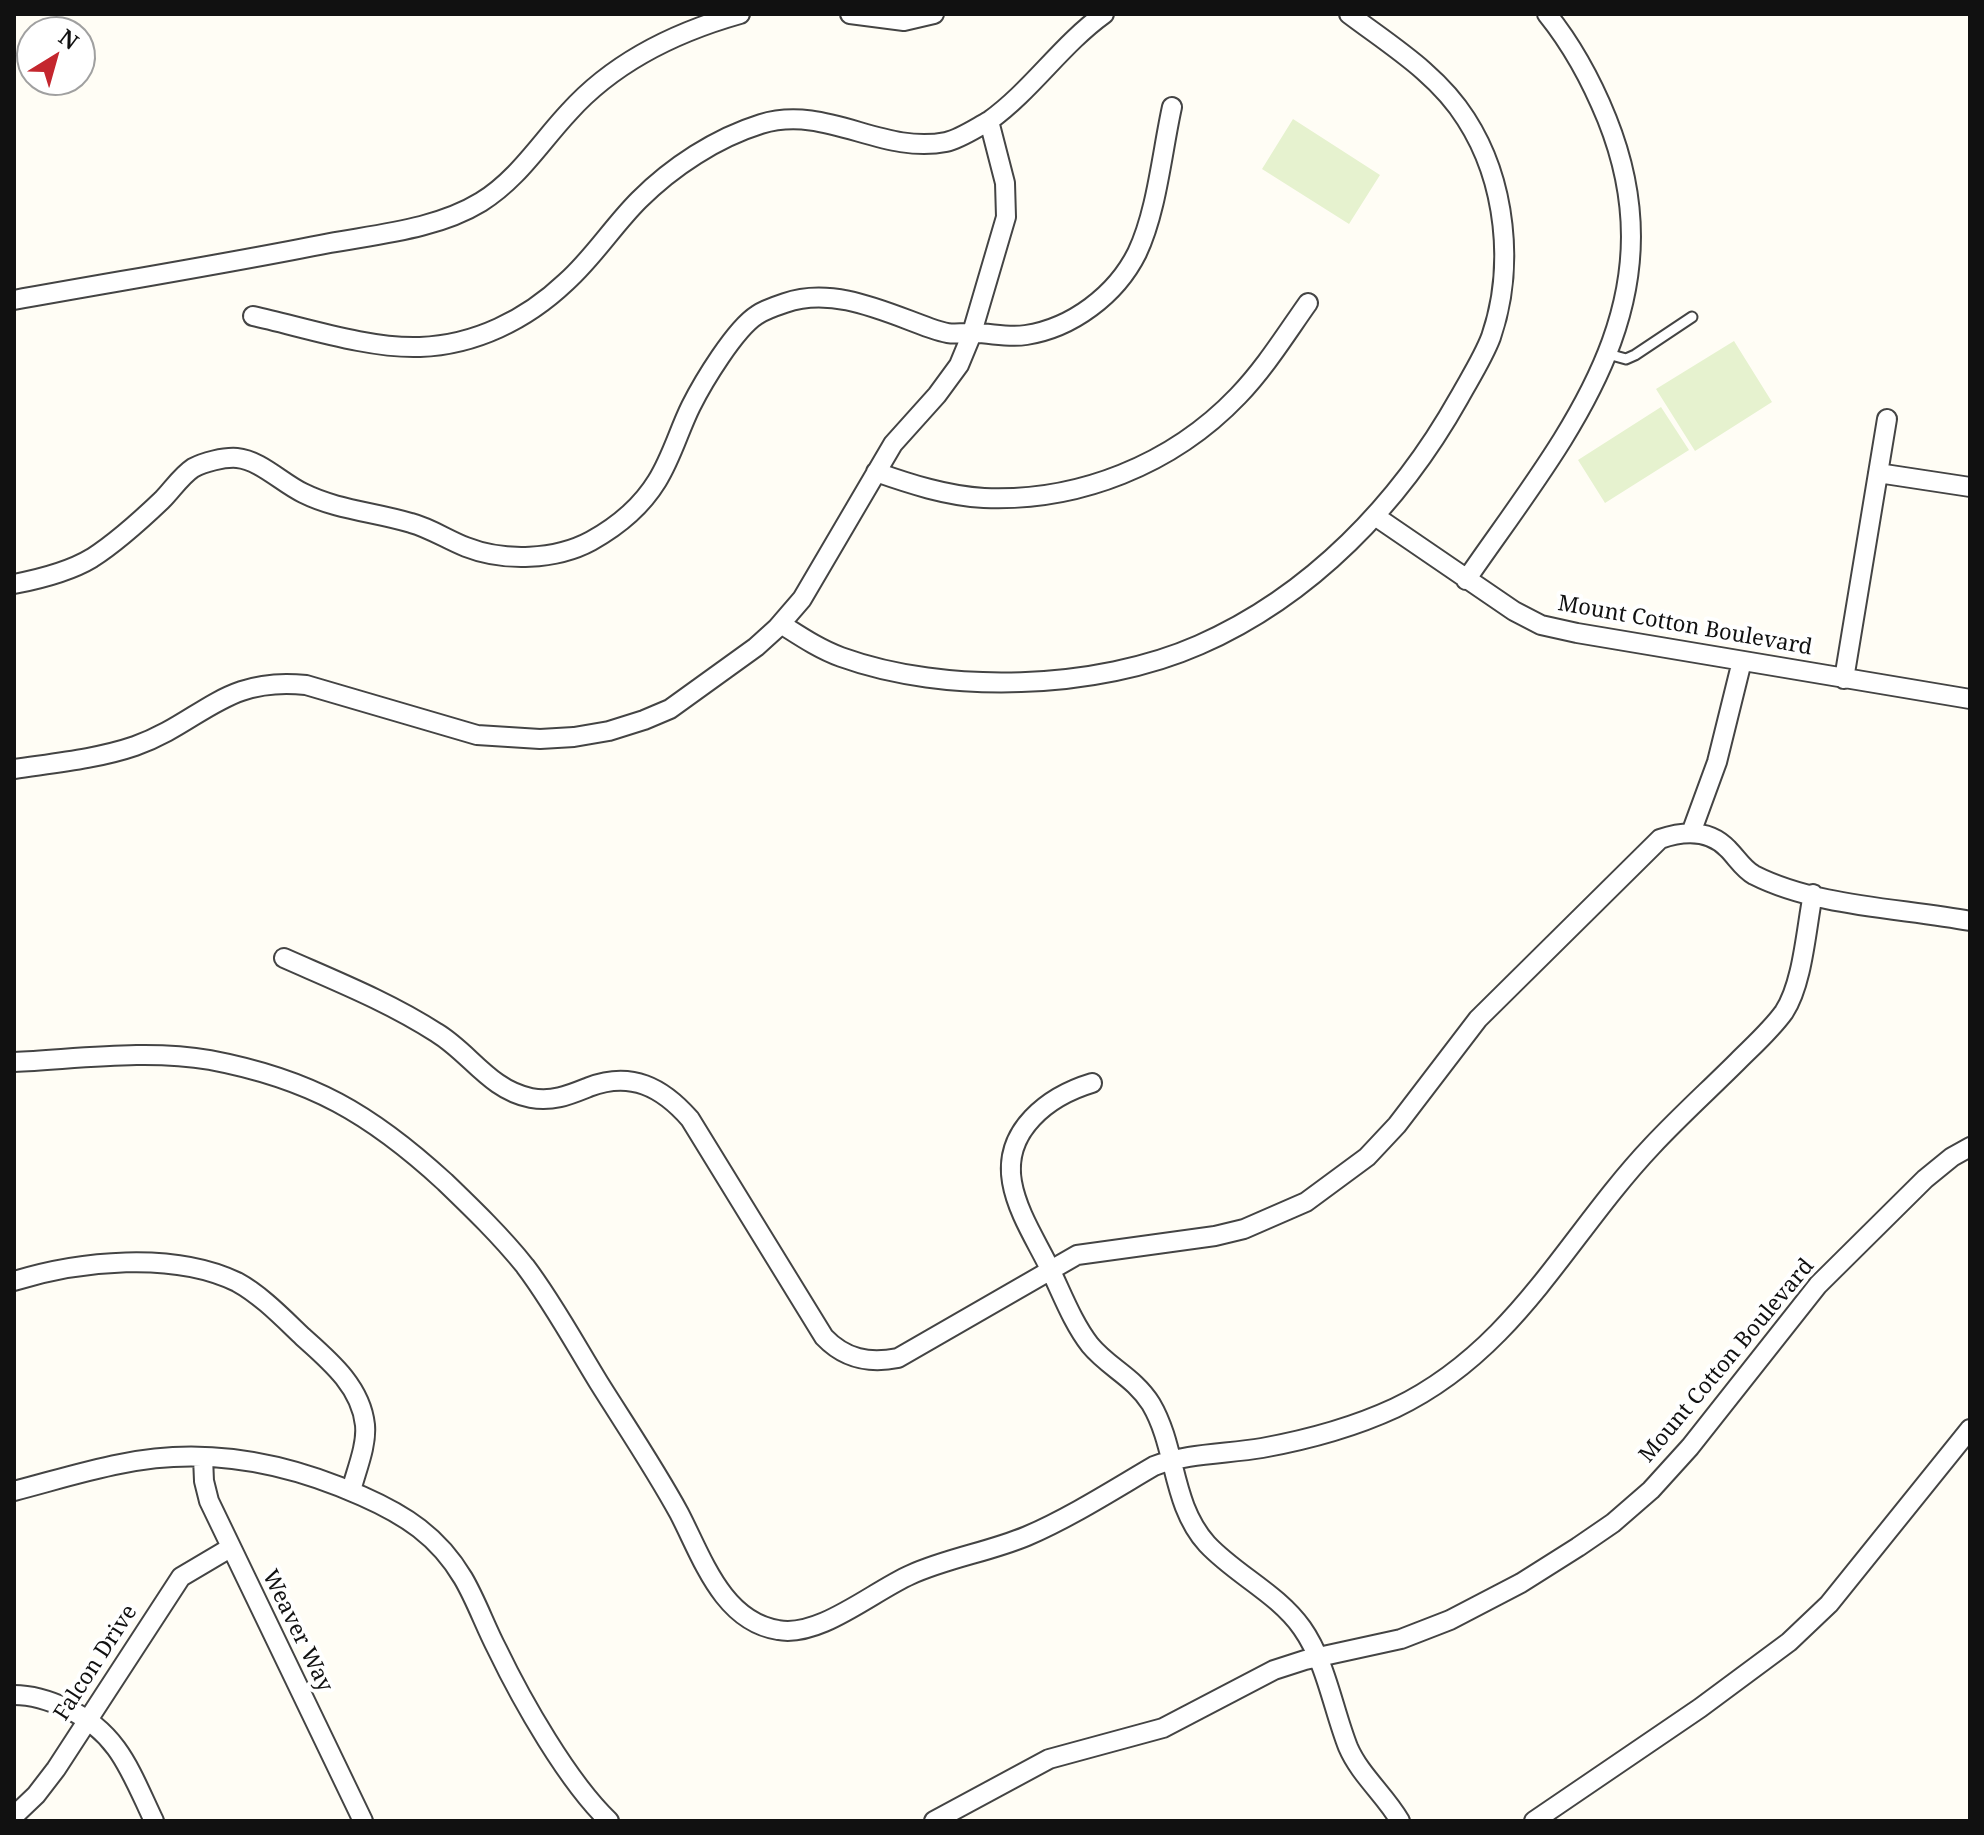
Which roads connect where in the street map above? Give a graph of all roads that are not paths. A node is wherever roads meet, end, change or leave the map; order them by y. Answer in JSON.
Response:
{"nodes":[{"id":1,"x":740,"y":14,"type":"edge"},
{"id":2,"x":850,"y":14,"type":"edge"},
{"id":3,"x":934,"y":14,"type":"edge"},
{"id":4,"x":1104,"y":14,"type":"edge"},
{"id":5,"x":1349,"y":14,"type":"edge"},
{"id":6,"x":1547,"y":14,"type":"edge"},
{"id":7,"x":1172,"y":107,"type":"dead end"},
{"id":8,"x":989,"y":121,"type":"junction"},
{"id":9,"x":14,"y":300,"type":"edge"},
{"id":10,"x":1308,"y":303,"type":"dead end"},
{"id":11,"x":253,"y":316,"type":"dead end"},
{"id":12,"x":1692,"y":317,"type":"dead end"},
{"id":13,"x":972,"y":333,"type":"junction"},
{"id":14,"x":1608,"y":354,"type":"junction"},
{"id":15,"x":1887,"y":419,"type":"dead end"},
{"id":16,"x":876,"y":472,"type":"junction"},
{"id":17,"x":1878,"y":473,"type":"junction"},
{"id":18,"x":1970,"y":487,"type":"edge"},
{"id":19,"x":1375,"y":516,"type":"junction"},
{"id":20,"x":1466,"y":580,"type":"junction"},
{"id":21,"x":14,"y":584,"type":"edge"},
{"id":22,"x":781,"y":624,"type":"junction"},
{"id":23,"x":1742,"y":661,"type":"junction"},
{"id":24,"x":1844,"y":679,"type":"junction"},
{"id":25,"x":1970,"y":699,"type":"edge"},
{"id":26,"x":14,"y":769,"type":"edge"},
{"id":27,"x":1691,"y":833,"type":"junction"},
{"id":28,"x":1813,"y":894,"type":"junction"},
{"id":29,"x":1970,"y":921,"type":"edge"},
{"id":30,"x":284,"y":958,"type":"dead end"},
{"id":31,"x":14,"y":1062,"type":"edge"},
{"id":32,"x":1092,"y":1083,"type":"dead end"},
{"id":33,"x":1970,"y":1147,"type":"edge"},
{"id":34,"x":1050,"y":1269,"type":"junction"},
{"id":35,"x":14,"y":1281,"type":"edge"},
{"id":36,"x":1970,"y":1429,"type":"edge"},
{"id":37,"x":203,"y":1457,"type":"junction"},
{"id":38,"x":1170,"y":1460,"type":"junction"},
{"id":39,"x":14,"y":1491,"type":"edge"},
{"id":40,"x":351,"y":1491,"type":"junction"},
{"id":41,"x":230,"y":1548,"type":"junction"},
{"id":42,"x":1317,"y":1658,"type":"junction"},
{"id":43,"x":14,"y":1695,"type":"edge"},
{"id":44,"x":89,"y":1719,"type":"junction"},
{"id":45,"x":14,"y":1816,"type":"edge"},
{"id":46,"x":154,"y":1821,"type":"edge"},
{"id":47,"x":363,"y":1821,"type":"edge"},
{"id":48,"x":609,"y":1821,"type":"edge"},
{"id":49,"x":934,"y":1821,"type":"edge"},
{"id":50,"x":1400,"y":1821,"type":"edge"},
{"id":51,"x":1534,"y":1821,"type":"edge"}],
"edges":[{"from":1,"to":9,"type":"street"},
{"from":2,"to":3,"type":"street"},
{"from":4,"to":8,"type":"street"},
{"from":5,"to":19,"type":"street"},
{"from":6,"to":14,"type":"street"},
{"from":7,"to":13,"type":"street"},
{"from":8,"to":11,"type":"street"},
{"from":8,"to":13,"type":"street"},
{"from":10,"to":16,"type":"street"},
{"from":12,"to":14,"type":"lane"},
{"from":13,"to":16,"type":"street"},
{"from":13,"to":21,"type":"street"},
{"from":14,"to":20,"type":"street"},
{"from":15,"to":17,"type":"street"},
{"from":16,"to":22,"type":"street"},
{"from":17,"to":18,"type":"street"},
{"from":17,"to":24,"type":"street"},
{"from":19,"to":20,"type":"street","name":"Mount Cotton Boulevard"},
{"from":19,"to":22,"type":"street"},
{"from":20,"to":23,"type":"street","name":"Mount Cotton Boulevard"},
{"from":22,"to":26,"type":"street"},
{"from":23,"to":24,"type":"street","name":"Mount Cotton Boulevard"},
{"from":23,"to":27,"type":"street"},
{"from":24,"to":25,"type":"street","name":"Mount Cotton Boulevard"},
{"from":27,"to":28,"type":"street"},
{"from":27,"to":34,"type":"street"},
{"from":28,"to":29,"type":"street"},
{"from":28,"to":38,"type":"street"},
{"from":30,"to":34,"type":"street"},
{"from":31,"to":38,"type":"street"},
{"from":32,"to":34,"type":"street"},
{"from":33,"to":42,"type":"street","name":"Mount Cotton Boulevard"},
{"from":34,"to":38,"type":"street"},
{"from":35,"to":40,"type":"street"},
{"from":36,"to":51,"type":"street"},
{"from":37,"to":39,"type":"street"},
{"from":37,"to":40,"type":"street"},
{"from":37,"to":41,"type":"street","name":"Weaver Way"},
{"from":38,"to":42,"type":"street"},
{"from":40,"to":48,"type":"street"},
{"from":41,"to":44,"type":"street","name":"Falcon Drive"},
{"from":41,"to":47,"type":"street","name":"Weaver Way"},
{"from":42,"to":49,"type":"street","name":"Mount Cotton Boulevard"},
{"from":42,"to":50,"type":"street"},
{"from":43,"to":44,"type":"street"},
{"from":44,"to":45,"type":"street","name":"Falcon Drive"},
{"from":44,"to":46,"type":"street"}]}
